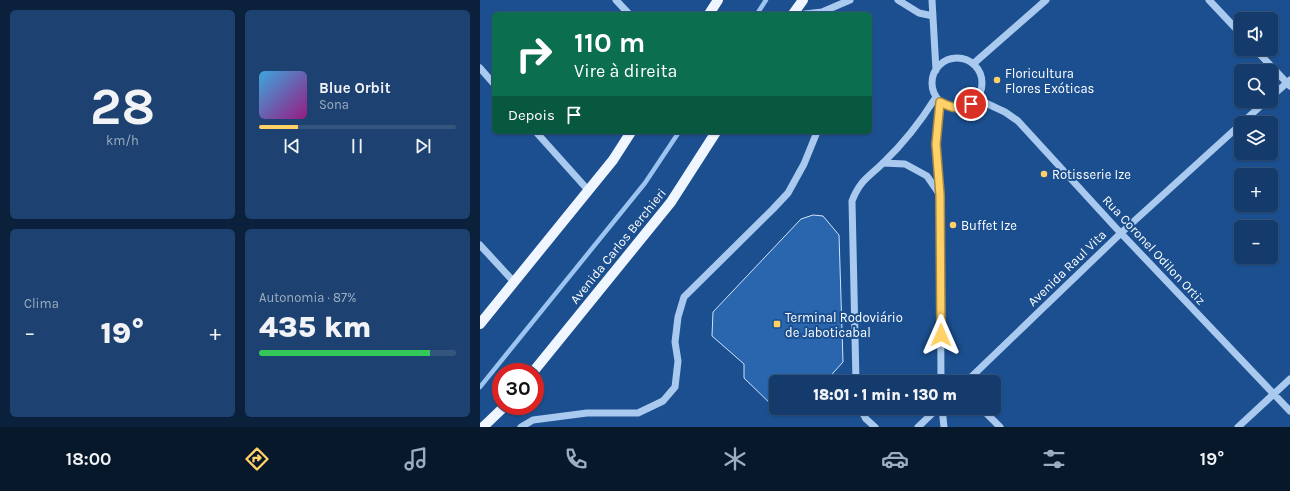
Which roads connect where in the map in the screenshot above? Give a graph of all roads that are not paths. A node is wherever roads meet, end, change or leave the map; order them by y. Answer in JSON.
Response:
{"nodes":[{"id":1,"x":616,"y":0,"type":"edge"},
{"id":2,"x":718,"y":0,"type":"edge"},
{"id":3,"x":803,"y":0,"type":"edge"},
{"id":4,"x":850,"y":0,"type":"edge"},
{"id":5,"x":898,"y":0,"type":"edge"},
{"id":6,"x":932,"y":0,"type":"edge"},
{"id":7,"x":1046,"y":0,"type":"edge"},
{"id":8,"x":1210,"y":0,"type":"edge"},
{"id":9,"x":627,"y":12,"type":"edge"},
{"id":10,"x":710,"y":12,"type":"edge"},
{"id":11,"x":795,"y":12,"type":"edge"},
{"id":12,"x":824,"y":12,"type":"edge"},
{"id":13,"x":933,"y":16,"type":"junction"},
{"id":14,"x":1234,"y":26,"type":"edge"},
{"id":15,"x":1262,"y":56,"type":"edge"},
{"id":16,"x":973,"y":64,"type":"junction"},
{"id":17,"x":480,"y":68,"type":"edge"},
{"id":18,"x":936,"y":70,"type":"junction"},
{"id":19,"x":492,"y":82,"type":"edge"},
{"id":20,"x":1289,"y":83,"type":"edge"},
{"id":21,"x":1278,"y":92,"type":"edge"},
{"id":22,"x":977,"y":99,"type":"junction"},
{"id":23,"x":938,"y":100,"type":"junction"},
{"id":24,"x":1259,"y":108,"type":"edge"},
{"id":25,"x":1250,"y":116,"type":"edge"},
{"id":26,"x":1234,"y":131,"type":"edge"},
{"id":27,"x":538,"y":134,"type":"edge"},
{"id":28,"x":630,"y":134,"type":"edge"},
{"id":29,"x":715,"y":134,"type":"edge"},
{"id":30,"x":816,"y":134,"type":"edge"},
{"id":31,"x":883,"y":163,"type":"junction"},
{"id":32,"x":588,"y":190,"type":"junction"},
{"id":33,"x":940,"y":195,"type":"junction"},
{"id":34,"x":1121,"y":233,"type":"junction"},
{"id":35,"x":480,"y":245,"type":"edge"},
{"id":36,"x":514,"y":282,"type":"junction"},
{"id":37,"x":480,"y":324,"type":"edge"},
{"id":38,"x":540,"y":363,"type":"edge"},
{"id":39,"x":856,"y":375,"type":"edge"},
{"id":40,"x":941,"y":375,"type":"edge"},
{"id":41,"x":973,"y":375,"type":"edge"},
{"id":42,"x":1290,"y":379,"type":"edge"},
{"id":43,"x":1274,"y":394,"type":"junction"},
{"id":44,"x":1290,"y":411,"type":"edge"},
{"id":45,"x":496,"y":415,"type":"edge"},
{"id":46,"x":864,"y":415,"type":"edge"},
{"id":47,"x":931,"y":415,"type":"edge"},
{"id":48,"x":943,"y":415,"type":"edge"},
{"id":49,"x":989,"y":415,"type":"edge"},
{"id":50,"x":483,"y":427,"type":"edge"},
{"id":51,"x":521,"y":427,"type":"edge"},
{"id":52,"x":875,"y":427,"type":"edge"},
{"id":53,"x":918,"y":427,"type":"edge"},
{"id":54,"x":944,"y":427,"type":"edge"},
{"id":55,"x":1000,"y":427,"type":"edge"},
{"id":56,"x":1238,"y":427,"type":"edge"}],
"edges":[{"from":1,"to":9,"type":"street"},
{"from":2,"to":10,"type":"main road"},
{"from":3,"to":11,"type":"main road"},
{"from":4,"to":12,"type":"street"},
{"from":5,"to":13,"type":"street"},
{"from":6,"to":13,"type":"street"},
{"from":7,"to":16,"type":"street"},
{"from":8,"to":14,"type":"street"},
{"from":13,"to":18,"type":"street"},
{"from":15,"to":20,"type":"street"},
{"from":16,"to":18,"type":"street"},
{"from":16,"to":22,"type":"street"},
{"from":17,"to":19,"type":"street"},
{"from":18,"to":23,"type":"street"},
{"from":20,"to":21,"type":"street"},
{"from":22,"to":23,"type":"street"},
{"from":22,"to":34,"type":"street","name":"Rua Coronel Odilon Ortiz"},
{"from":23,"to":31,"type":"street"},
{"from":23,"to":33,"type":"street"},
{"from":24,"to":25,"type":"street","name":"Avenida Raul Vita"},
{"from":26,"to":34,"type":"street","name":"Avenida Raul Vita"},
{"from":27,"to":32,"type":"street"},
{"from":28,"to":32,"type":"main road"},
{"from":29,"to":38,"type":"main road","name":"Avenida Carlos Berchieri"},
{"from":30,"to":51,"type":"street"},
{"from":31,"to":33,"type":"street"},
{"from":31,"to":39,"type":"street"},
{"from":32,"to":36,"type":"main road"},
{"from":33,"to":40,"type":"street"},
{"from":34,"to":41,"type":"street","name":"Avenida Raul Vita"},
{"from":34,"to":43,"type":"street","name":"Rua Coronel Odilon Ortiz"},
{"from":35,"to":36,"type":"street"},
{"from":36,"to":37,"type":"main road"},
{"from":42,"to":43,"type":"street"},
{"from":43,"to":44,"type":"street","name":"Rua Coronel Odilon Ortiz"},
{"from":43,"to":56,"type":"street"},
{"from":45,"to":50,"type":"main road"},
{"from":46,"to":52,"type":"street"},
{"from":47,"to":53,"type":"street"},
{"from":48,"to":54,"type":"street"},
{"from":49,"to":55,"type":"street"}]}
